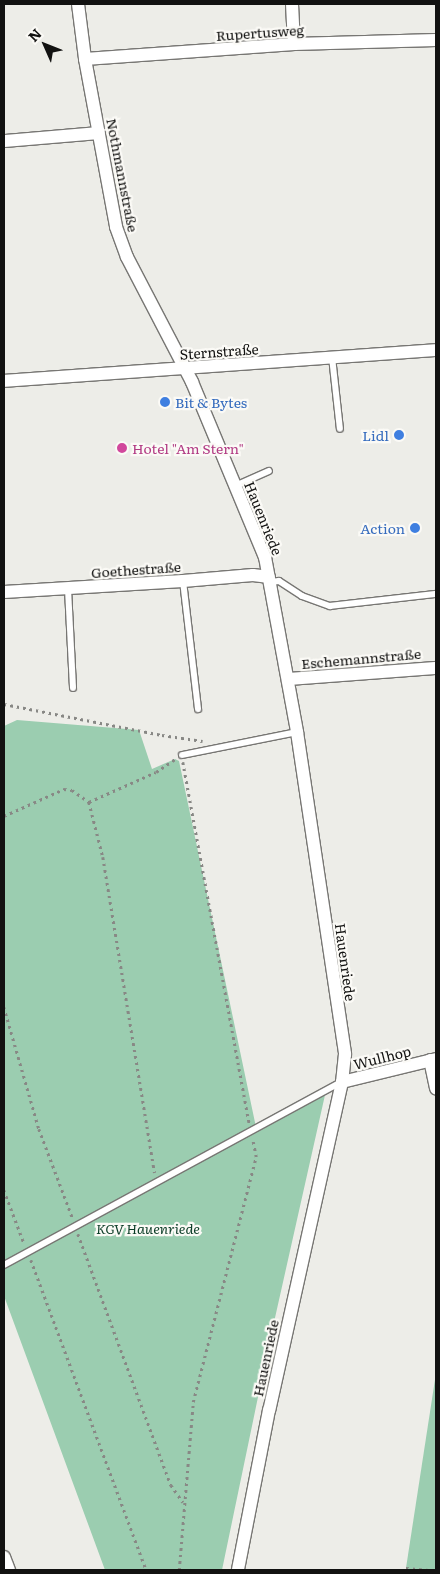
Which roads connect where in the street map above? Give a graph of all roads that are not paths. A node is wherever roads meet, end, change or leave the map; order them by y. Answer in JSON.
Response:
{"nodes":[{"id":1,"x":78,"y":4,"type":"edge"},
{"id":2,"x":292,"y":4,"type":"edge"},
{"id":3,"x":436,"y":40,"type":"edge"},
{"id":4,"x":294,"y":44,"type":"junction"},
{"id":5,"x":85,"y":59,"type":"junction"},
{"id":6,"x":99,"y":133,"type":"junction"},
{"id":7,"x":4,"y":141,"type":"edge"},
{"id":8,"x":436,"y":350,"type":"edge"},
{"id":9,"x":332,"y":357,"type":"junction"},
{"id":10,"x":186,"y":368,"type":"junction"},
{"id":11,"x":4,"y":381,"type":"edge"},
{"id":12,"x":340,"y":429,"type":"dead end"},
{"id":13,"x":269,"y":471,"type":"dead end"},
{"id":14,"x":235,"y":486,"type":"junction"},
{"id":15,"x":270,"y":580,"type":"junction"},
{"id":16,"x":183,"y":581,"type":"junction"},
{"id":17,"x":68,"y":589,"type":"junction"},
{"id":18,"x":4,"y":592,"type":"edge"},
{"id":19,"x":436,"y":594,"type":"edge"},
{"id":20,"x":436,"y":668,"type":"edge"},
{"id":21,"x":288,"y":679,"type":"junction"},
{"id":22,"x":73,"y":688,"type":"dead end"},
{"id":23,"x":198,"y":709,"type":"dead end"},
{"id":24,"x":297,"y":732,"type":"junction"},
{"id":25,"x":182,"y":755,"type":"road end"},
{"id":26,"x":433,"y":1060,"type":"edge"},
{"id":27,"x":342,"y":1082,"type":"junction"},
{"id":28,"x":436,"y":1088,"type":"edge"},
{"id":29,"x":4,"y":1265,"type":"edge"},
{"id":30,"x":4,"y":1557,"type":"edge"},
{"id":31,"x":9,"y":1570,"type":"edge"},
{"id":32,"x":238,"y":1570,"type":"edge"}],
"edges":[{"from":1,"to":5,"type":"street","name":"Nothmannstraße"},
{"from":2,"to":4,"type":"street"},
{"from":3,"to":4,"type":"street","name":"Rupertusweg"},
{"from":4,"to":5,"type":"street","name":"Rupertusweg"},
{"from":5,"to":6,"type":"street","name":"Nothmannstraße"},
{"from":6,"to":7,"type":"street"},
{"from":6,"to":10,"type":"street","name":"Nothmannstraße"},
{"from":8,"to":9,"type":"street","name":"Sternstraße"},
{"from":9,"to":10,"type":"street","name":"Sternstraße"},
{"from":9,"to":12,"type":"lane"},
{"from":10,"to":11,"type":"street","name":"Sternstraße"},
{"from":10,"to":14,"type":"street","name":"Hauenriede"},
{"from":13,"to":14,"type":"lane"},
{"from":14,"to":15,"type":"street","name":"Hauenriede"},
{"from":15,"to":16,"type":"street","name":"Goethestraße"},
{"from":15,"to":19,"type":"lane"},
{"from":15,"to":21,"type":"street","name":"Hauenriede"},
{"from":16,"to":17,"type":"street","name":"Goethestraße"},
{"from":16,"to":23,"type":"lane"},
{"from":17,"to":18,"type":"street","name":"Goethestraße"},
{"from":17,"to":22,"type":"lane"},
{"from":20,"to":21,"type":"street","name":"Eschemannstraße"},
{"from":21,"to":24,"type":"street","name":"Hauenriede"},
{"from":24,"to":25,"type":"lane"},
{"from":24,"to":27,"type":"street","name":"Hauenriede"},
{"from":26,"to":27,"type":"street","name":"Wullhop"},
{"from":26,"to":28,"type":"street","name":"Wullhop"},
{"from":27,"to":29,"type":"lane"},
{"from":27,"to":32,"type":"street","name":"Hauenriede"},
{"from":30,"to":31,"type":"street"}]}
